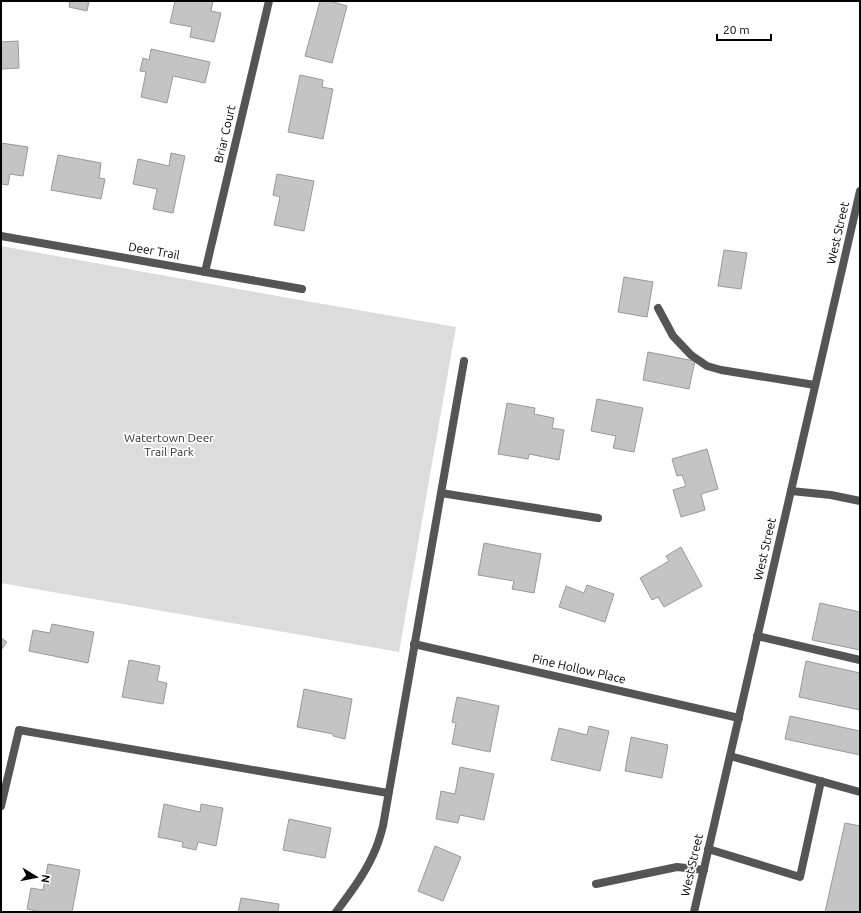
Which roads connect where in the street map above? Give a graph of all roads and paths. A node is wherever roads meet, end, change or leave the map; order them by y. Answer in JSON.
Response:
{"nodes":[{"id":1,"x":269,"y":1,"type":"edge"},
{"id":2,"x":860,"y":191,"type":"edge"},
{"id":3,"x":1,"y":236,"type":"edge"},
{"id":4,"x":205,"y":272,"type":"junction"},
{"id":5,"x":302,"y":289,"type":"dead end"},
{"id":6,"x":658,"y":308,"type":"dead end"},
{"id":7,"x":464,"y":361,"type":"dead end"},
{"id":8,"x":815,"y":385,"type":"junction"},
{"id":9,"x":791,"y":491,"type":"junction"},
{"id":10,"x":441,"y":493,"type":"junction"},
{"id":11,"x":860,"y":501,"type":"edge"},
{"id":12,"x":598,"y":518,"type":"dead end"},
{"id":13,"x":757,"y":636,"type":"junction"},
{"id":14,"x":414,"y":644,"type":"junction"},
{"id":15,"x":860,"y":660,"type":"edge"},
{"id":16,"x":738,"y":718,"type":"junction"},
{"id":17,"x":730,"y":756,"type":"junction"},
{"id":18,"x":821,"y":781,"type":"junction"},
{"id":19,"x":860,"y":792,"type":"edge"},
{"id":20,"x":388,"y":793,"type":"junction"},
{"id":21,"x":1,"y":806,"type":"edge"},
{"id":22,"x":708,"y":849,"type":"junction"},
{"id":23,"x":704,"y":870,"type":"junction"},
{"id":24,"x":596,"y":884,"type":"dead end"},
{"id":25,"x":336,"y":912,"type":"edge"},
{"id":26,"x":694,"y":912,"type":"edge"}],
"edges":[{"from":1,"to":4,"type":"street","name":"Briar Court"},
{"from":2,"to":8,"type":"street","name":"West Street"},
{"from":3,"to":4,"type":"street","name":"Deer Trail"},
{"from":4,"to":5,"type":"street","name":"Deer Trail"},
{"from":6,"to":8,"type":"street"},
{"from":7,"to":10,"type":"street"},
{"from":8,"to":9,"type":"street","name":"West Street"},
{"from":9,"to":11,"type":"street"},
{"from":9,"to":13,"type":"street","name":"West Street"},
{"from":10,"to":12,"type":"street"},
{"from":10,"to":14,"type":"street"},
{"from":13,"to":15,"type":"street"},
{"from":13,"to":16,"type":"street","name":"West Street"},
{"from":14,"to":16,"type":"street","name":"Pine Hollow Place"},
{"from":14,"to":20,"type":"street"},
{"from":16,"to":17,"type":"street","name":"West Street"},
{"from":17,"to":18,"type":"street"},
{"from":17,"to":22,"type":"street","name":"West Street"},
{"from":18,"to":19,"type":"street"},
{"from":18,"to":22,"type":"street"},
{"from":20,"to":21,"type":"street"},
{"from":20,"to":25,"type":"street"},
{"from":22,"to":23,"type":"street","name":"West Street"},
{"from":23,"to":24,"type":"street"},
{"from":23,"to":26,"type":"street","name":"West Street"}]}
